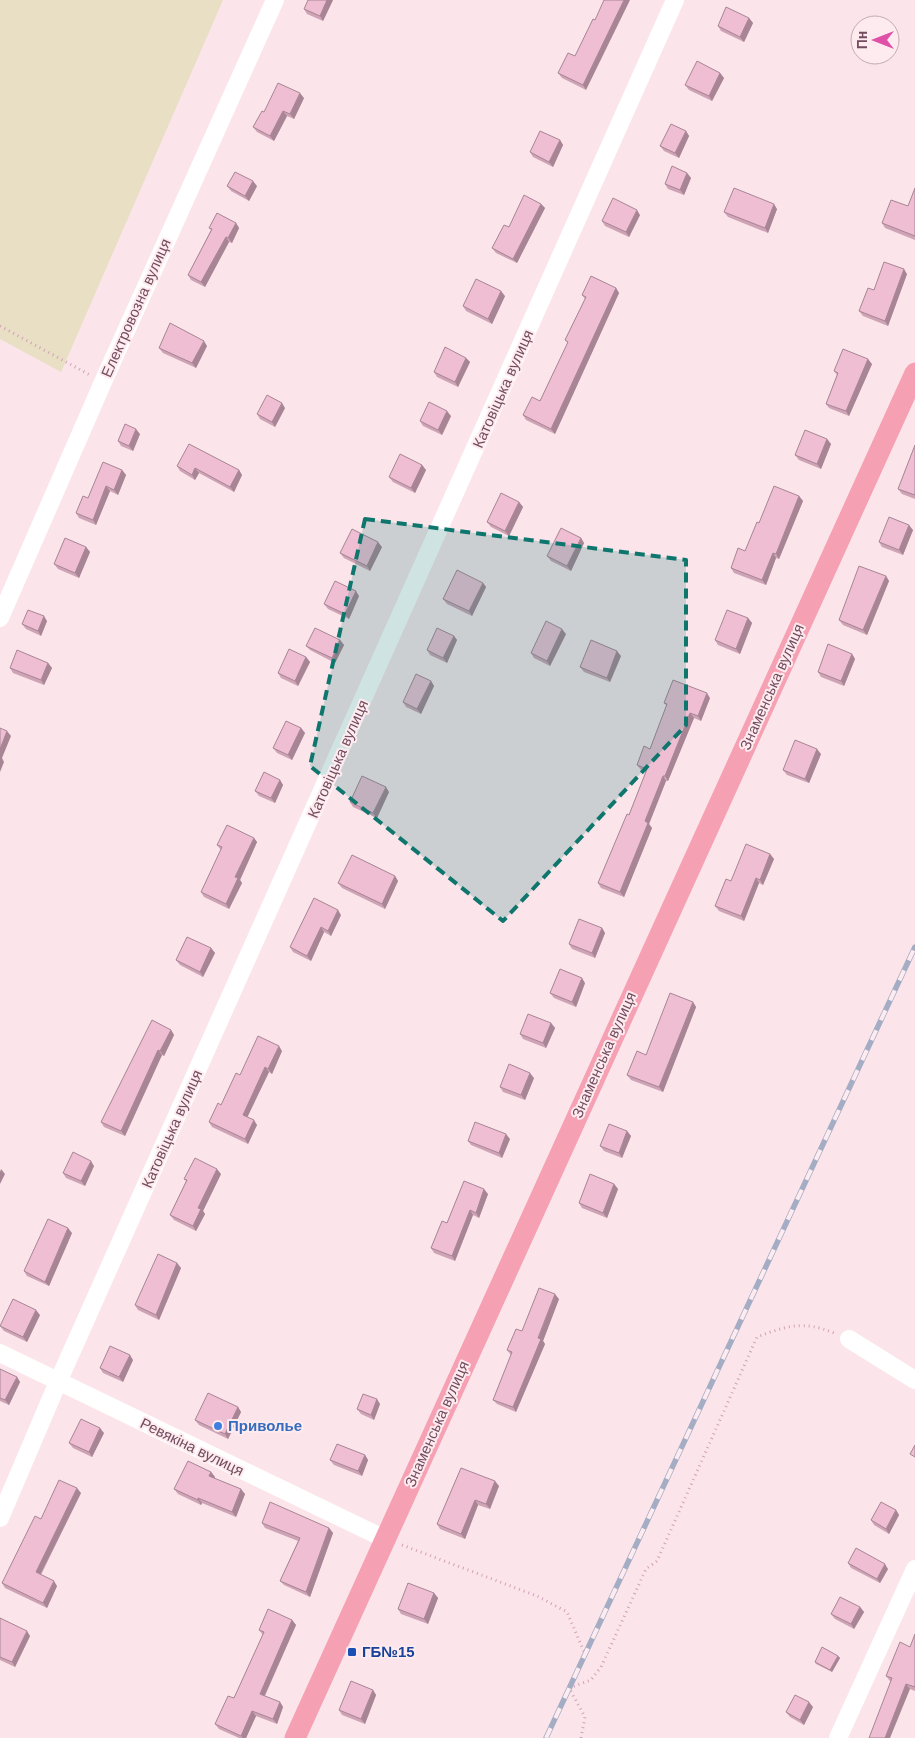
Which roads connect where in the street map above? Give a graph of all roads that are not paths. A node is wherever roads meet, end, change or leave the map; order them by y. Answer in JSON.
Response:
{"nodes":[{"id":1,"x":275,"y":0,"type":"edge"},
{"id":2,"x":675,"y":0,"type":"edge"},
{"id":3,"x":915,"y":373,"type":"edge"},
{"id":4,"x":0,"y":618,"type":"edge"},
{"id":5,"x":849,"y":1340,"type":"road end"},
{"id":6,"x":0,"y":1353,"type":"edge"},
{"id":7,"x":915,"y":1380,"type":"edge"},
{"id":8,"x":58,"y":1382,"type":"junction"},
{"id":9,"x":0,"y":1518,"type":"edge"},
{"id":10,"x":385,"y":1539,"type":"junction"},
{"id":11,"x":915,"y":1569,"type":"edge"},
{"id":12,"x":295,"y":1738,"type":"edge"},
{"id":13,"x":838,"y":1738,"type":"edge"}],
"edges":[{"from":1,"to":4,"type":"street","name":"Електровозна вулиця"},
{"from":2,"to":8,"type":"street","name":"Катовіцька вулиця"},
{"from":3,"to":10,"type":"main road","name":"Знаменська вулиця"},
{"from":5,"to":7,"type":"street"},
{"from":6,"to":8,"type":"street","name":"Ревякіна вулиця"},
{"from":8,"to":9,"type":"street","name":"Катовіцька вулиця"},
{"from":8,"to":10,"type":"street","name":"Ревякіна вулиця"},
{"from":10,"to":12,"type":"main road","name":"Знаменська вулиця"},
{"from":11,"to":13,"type":"street"}]}
